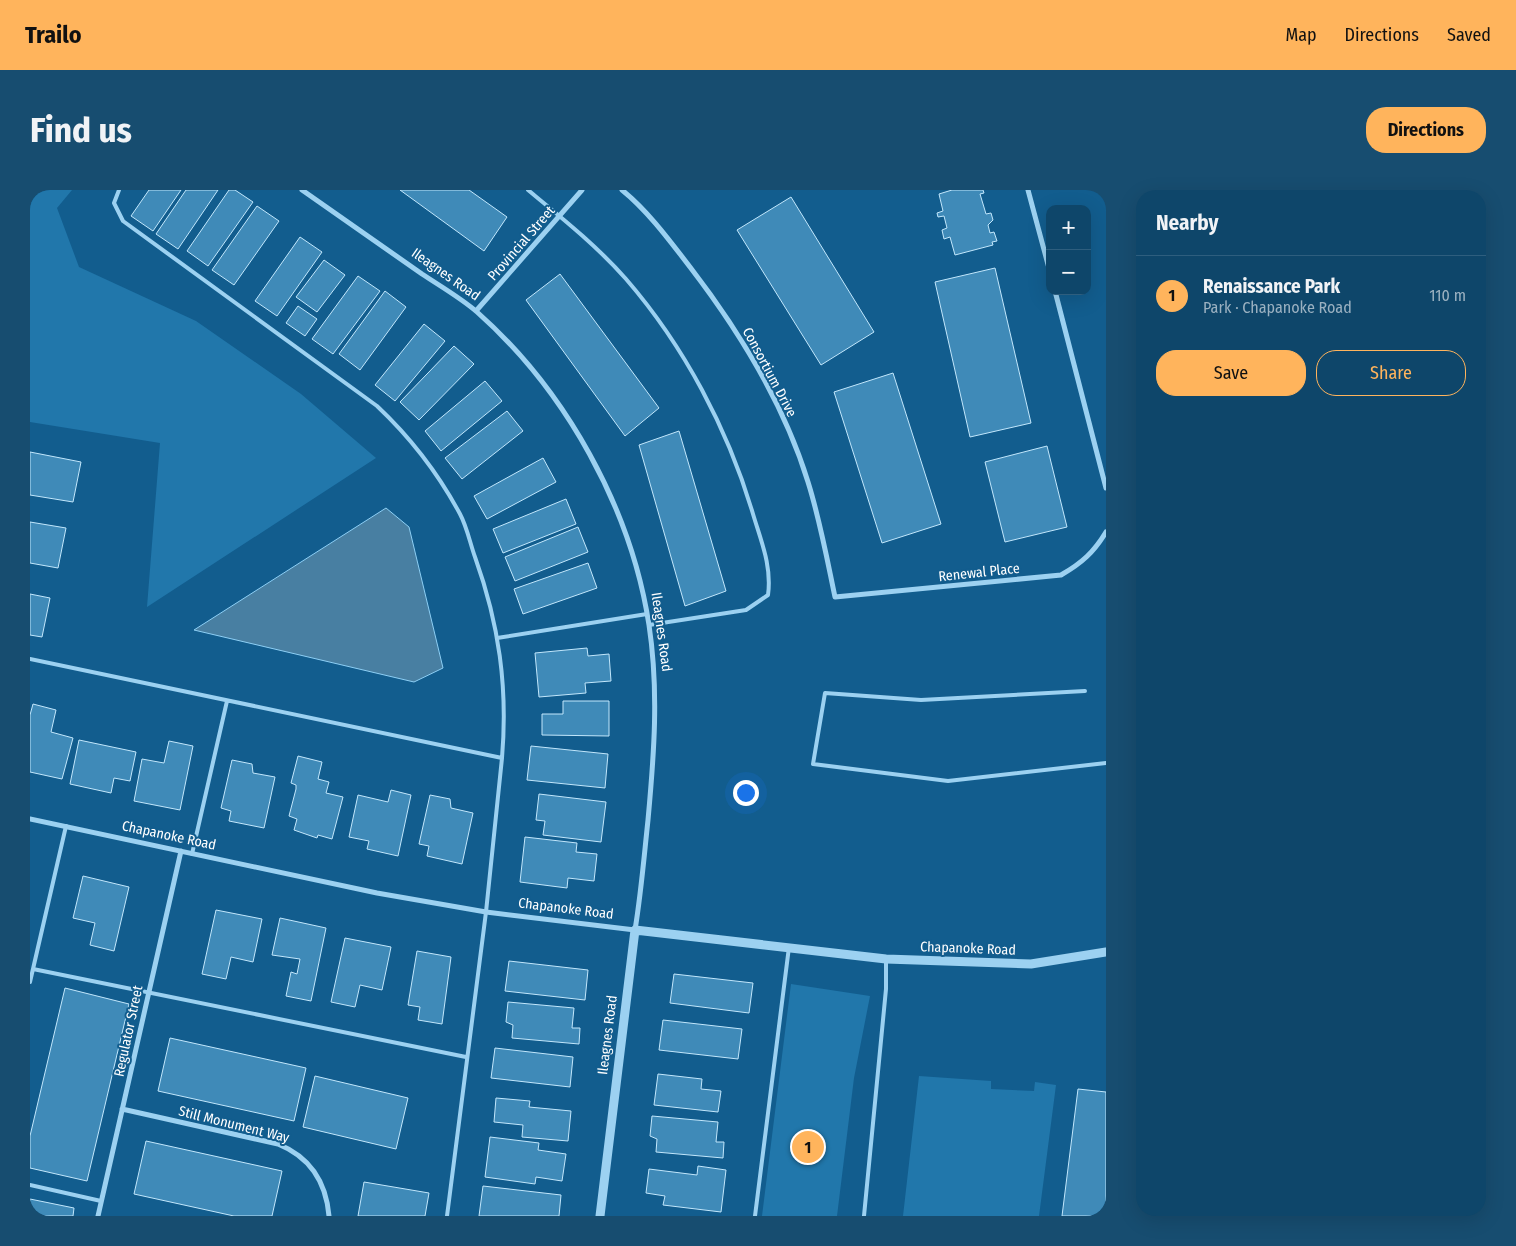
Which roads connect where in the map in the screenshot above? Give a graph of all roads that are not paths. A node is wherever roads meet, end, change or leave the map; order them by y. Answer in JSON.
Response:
{"nodes":[{"id":1,"x":119,"y":190,"type":"edge"},
{"id":2,"x":302,"y":190,"type":"edge"},
{"id":3,"x":528,"y":190,"type":"edge"},
{"id":4,"x":582,"y":190,"type":"edge"},
{"id":5,"x":622,"y":190,"type":"edge"},
{"id":6,"x":1028,"y":190,"type":"edge"},
{"id":7,"x":559,"y":216,"type":"junction"},
{"id":8,"x":1046,"y":257,"type":"edge"},
{"id":9,"x":1056,"y":295,"type":"edge"},
{"id":10,"x":476,"y":311,"type":"junction"},
{"id":11,"x":1106,"y":488,"type":"edge"},
{"id":12,"x":1106,"y":532,"type":"edge"},
{"id":13,"x":835,"y":597,"type":"joint"},
{"id":14,"x":647,"y":614,"type":"junction"},
{"id":15,"x":649,"y":625,"type":"junction"},
{"id":16,"x":497,"y":638,"type":"junction"},
{"id":17,"x":30,"y":660,"type":"edge"},
{"id":18,"x":1086,"y":691,"type":"dead end"},
{"id":19,"x":227,"y":701,"type":"junction"},
{"id":20,"x":502,"y":758,"type":"junction"},
{"id":21,"x":1106,"y":763,"type":"edge"},
{"id":22,"x":30,"y":819,"type":"edge"},
{"id":23,"x":66,"y":826,"type":"junction"},
{"id":24,"x":181,"y":851,"type":"junction"},
{"id":25,"x":192,"y":854,"type":"junction"},
{"id":26,"x":486,"y":912,"type":"junction"},
{"id":27,"x":635,"y":930,"type":"junction"},
{"id":28,"x":789,"y":947,"type":"junction"},
{"id":29,"x":1106,"y":952,"type":"edge"},
{"id":30,"x":886,"y":958,"type":"junction"},
{"id":31,"x":33,"y":969,"type":"junction"},
{"id":32,"x":30,"y":982,"type":"edge"},
{"id":33,"x":148,"y":992,"type":"junction"},
{"id":34,"x":466,"y":1057,"type":"junction"},
{"id":35,"x":122,"y":1109,"type":"junction"},
{"id":36,"x":30,"y":1185,"type":"edge"},
{"id":37,"x":101,"y":1201,"type":"junction"},
{"id":38,"x":98,"y":1216,"type":"edge"},
{"id":39,"x":329,"y":1216,"type":"edge"},
{"id":40,"x":447,"y":1216,"type":"edge"},
{"id":41,"x":600,"y":1216,"type":"edge"},
{"id":42,"x":755,"y":1216,"type":"edge"},
{"id":43,"x":864,"y":1216,"type":"edge"}],
"edges":[{"from":1,"to":16,"type":"lane"},
{"from":2,"to":10,"type":"street","name":"Ileagnes Road"},
{"from":3,"to":7,"type":"lane"},
{"from":4,"to":7,"type":"street","name":"Provincial Street"},
{"from":5,"to":13,"type":"street","name":"Consortium Drive"},
{"from":6,"to":8,"type":"street"},
{"from":7,"to":10,"type":"street","name":"Provincial Street"},
{"from":7,"to":15,"type":"lane"},
{"from":9,"to":11,"type":"street"},
{"from":10,"to":14,"type":"street","name":"Ileagnes Road"},
{"from":12,"to":13,"type":"street","name":"Renewal Place"},
{"from":14,"to":15,"type":"street","name":"Ileagnes Road"},
{"from":14,"to":16,"type":"lane"},
{"from":15,"to":27,"type":"street","name":"Ileagnes Road"},
{"from":16,"to":20,"type":"lane"},
{"from":17,"to":19,"type":"lane"},
{"from":18,"to":21,"type":"lane"},
{"from":19,"to":20,"type":"lane"},
{"from":19,"to":25,"type":"lane"},
{"from":20,"to":26,"type":"lane"},
{"from":22,"to":23,"type":"street","name":"Chapanoke Road"},
{"from":23,"to":24,"type":"street","name":"Chapanoke Road"},
{"from":23,"to":31,"type":"lane"},
{"from":24,"to":25,"type":"street","name":"Chapanoke Road"},
{"from":24,"to":33,"type":"street","name":"Regulator Street"},
{"from":25,"to":26,"type":"street","name":"Chapanoke Road"},
{"from":26,"to":27,"type":"street","name":"Chapanoke Road"},
{"from":26,"to":34,"type":"lane"},
{"from":27,"to":28,"type":"street","name":"Chapanoke Road"},
{"from":27,"to":41,"type":"street","name":"Ileagnes Road"},
{"from":28,"to":30,"type":"street","name":"Chapanoke Road"},
{"from":28,"to":42,"type":"lane"},
{"from":29,"to":30,"type":"street","name":"Chapanoke Road"},
{"from":30,"to":43,"type":"lane"},
{"from":31,"to":32,"type":"lane"},
{"from":31,"to":33,"type":"lane"},
{"from":33,"to":34,"type":"lane"},
{"from":33,"to":35,"type":"street","name":"Regulator Street"},
{"from":34,"to":40,"type":"lane"},
{"from":35,"to":37,"type":"street","name":"Regulator Street"},
{"from":35,"to":39,"type":"street","name":"Still Monument Way"},
{"from":36,"to":37,"type":"lane"},
{"from":37,"to":38,"type":"street","name":"Regulator Street"}]}
